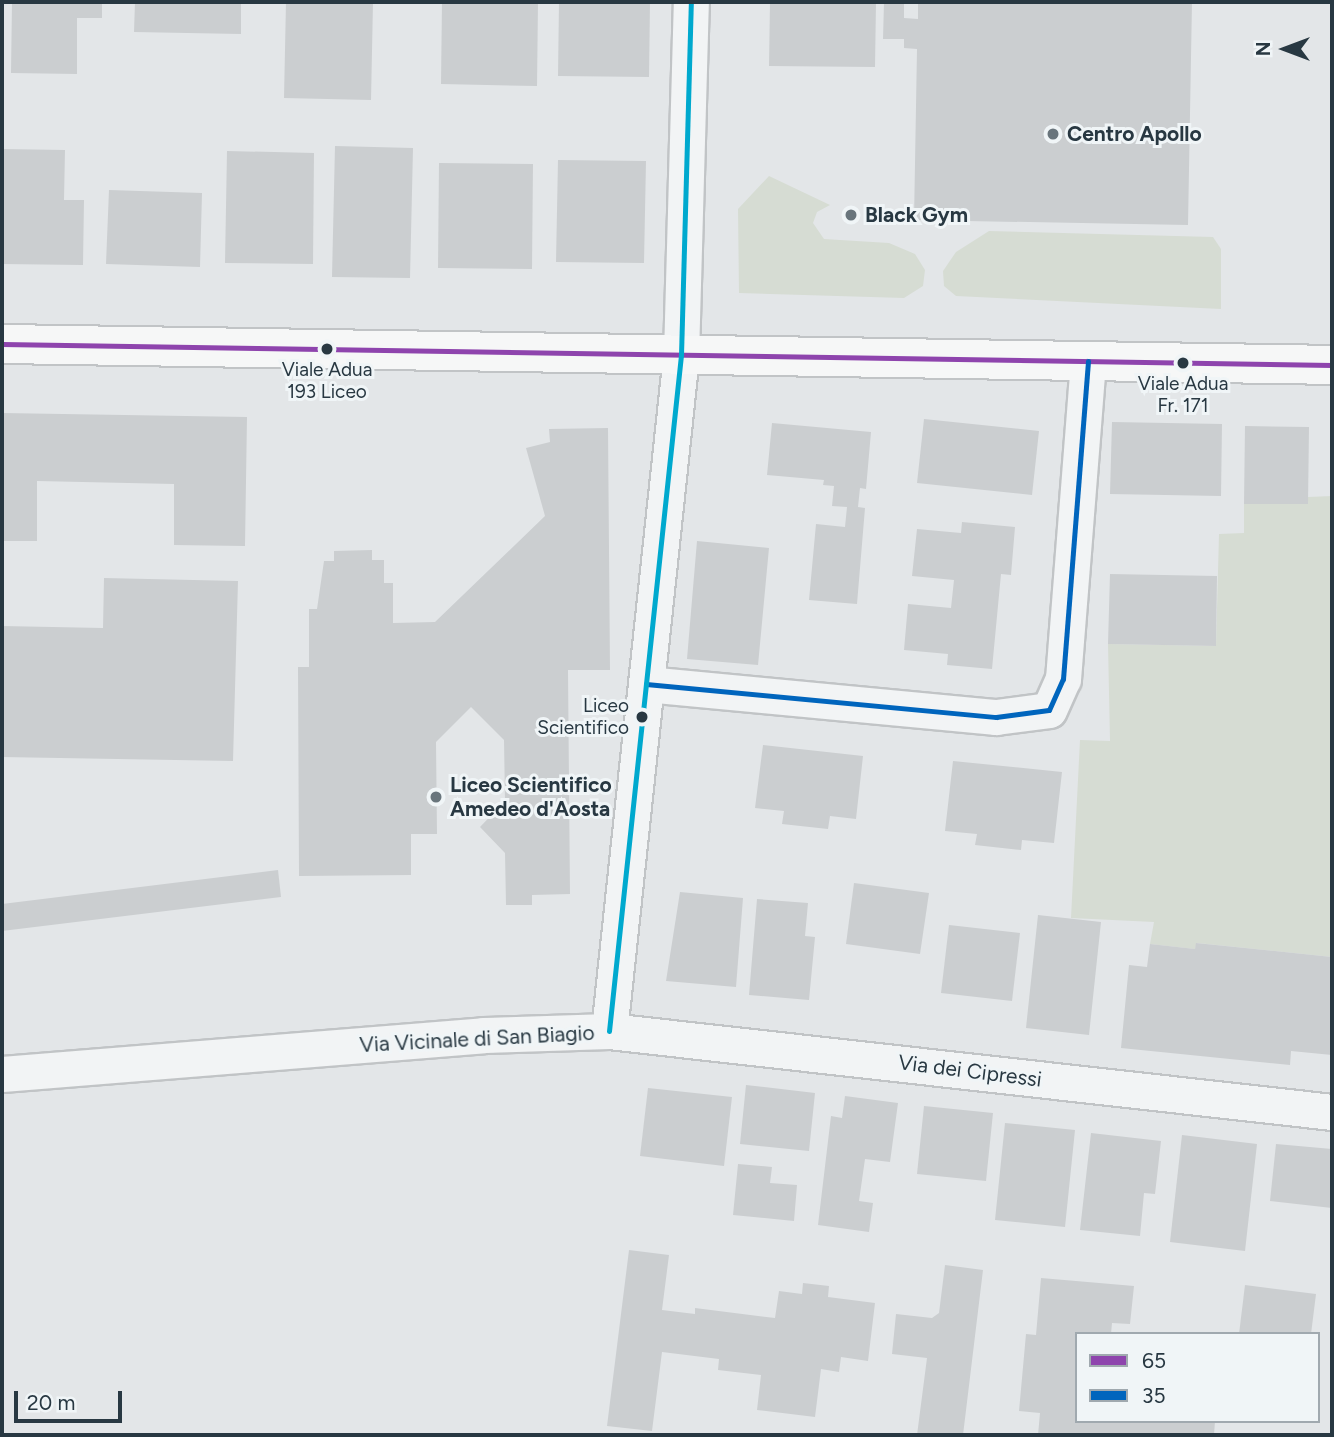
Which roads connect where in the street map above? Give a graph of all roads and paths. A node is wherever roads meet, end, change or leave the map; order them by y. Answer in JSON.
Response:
{"nodes":[{"id":1,"x":691,"y":2,"type":"edge"},
{"id":2,"x":2,"y":344,"type":"edge"},
{"id":3,"x":681,"y":355,"type":"junction"},
{"id":4,"x":1088,"y":361,"type":"junction"},
{"id":5,"x":1332,"y":365,"type":"edge"},
{"id":6,"x":646,"y":684,"type":"junction"},
{"id":7,"x":609,"y":1031,"type":"junction"},
{"id":8,"x":2,"y":1074,"type":"edge"},
{"id":9,"x":1332,"y":1112,"type":"edge"}],
"edges":[{"from":1,"to":3,"type":"street","name":"Via Vicinale di San Biagio"},
{"from":2,"to":3,"type":"main road"},
{"from":3,"to":4,"type":"main road"},
{"from":3,"to":6,"type":"street","name":"Via Vicinale di San Biagio"},
{"from":4,"to":5,"type":"main road"},
{"from":4,"to":6,"type":"street"},
{"from":6,"to":7,"type":"street","name":"Via Vicinale di San Biagio"},
{"from":7,"to":8,"type":"street","name":"Via Vicinale di San Biagio"},
{"from":7,"to":9,"type":"street","name":"Via dei Cipressi"}]}
